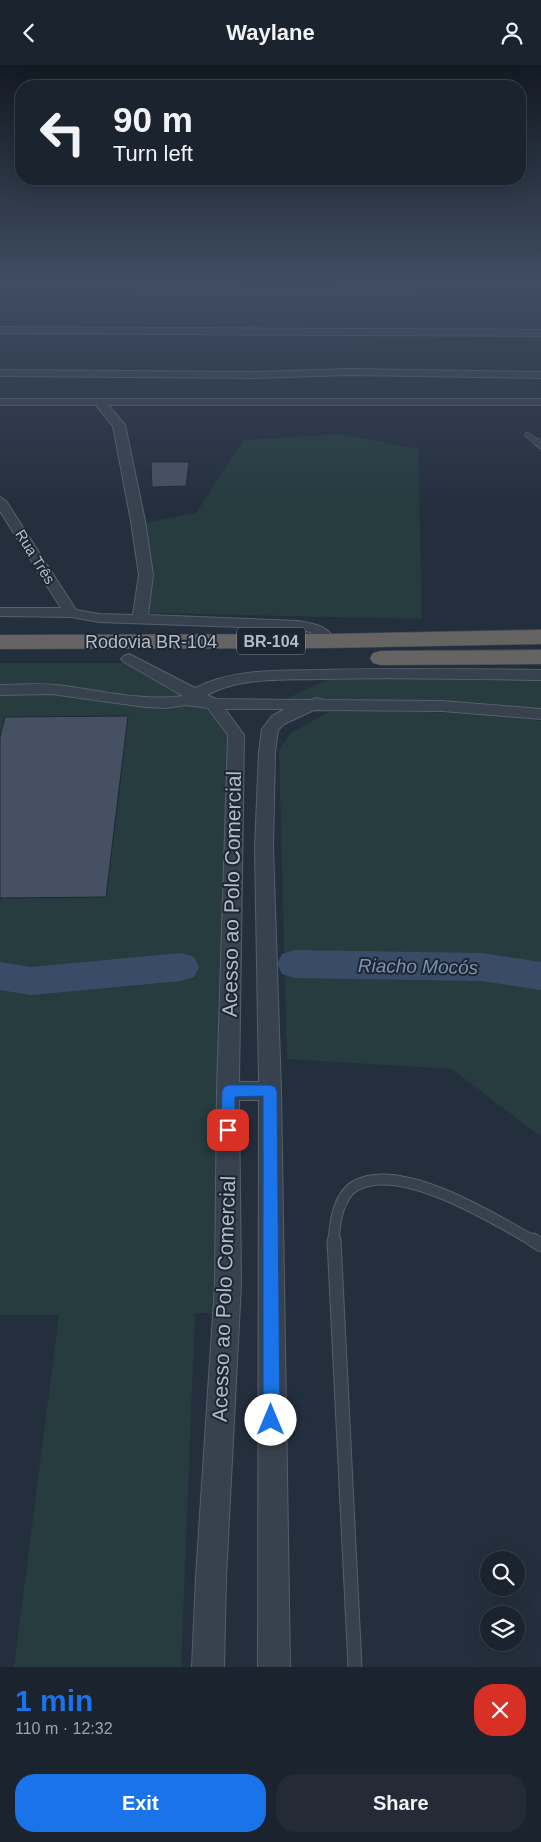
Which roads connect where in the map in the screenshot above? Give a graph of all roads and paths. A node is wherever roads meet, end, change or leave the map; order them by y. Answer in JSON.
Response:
{"nodes":[{"id":1,"x":0,"y":373,"type":"edge"},
{"id":2,"x":541,"y":375,"type":"edge"},
{"id":3,"x":0,"y":402,"type":"edge"},
{"id":4,"x":541,"y":402,"type":"edge"},
{"id":5,"x":100,"y":403,"type":"junction"},
{"id":6,"x":527,"y":435,"type":"dead end"},
{"id":7,"x":541,"y":445,"type":"edge"},
{"id":8,"x":0,"y":501,"type":"edge"},
{"id":9,"x":0,"y":613,"type":"edge"},
{"id":10,"x":70,"y":613,"type":"junction"},
{"id":11,"x":140,"y":620,"type":"junction"},
{"id":12,"x":541,"y":637,"type":"edge"},
{"id":13,"x":327,"y":641,"type":"junction"},
{"id":14,"x":0,"y":642,"type":"edge"},
{"id":15,"x":541,"y":657,"type":"edge"},
{"id":16,"x":129,"y":659,"type":"junction"},
{"id":17,"x":0,"y":660,"type":"edge"},
{"id":18,"x":541,"y":675,"type":"edge"},
{"id":19,"x":0,"y":690,"type":"edge"},
{"id":20,"x":199,"y":699,"type":"junction"},
{"id":21,"x":317,"y":703,"type":"junction"},
{"id":22,"x":541,"y":714,"type":"edge"},
{"id":23,"x":228,"y":1091,"type":"junction"},
{"id":24,"x":270,"y":1091,"type":"junction"},
{"id":25,"x":541,"y":1245,"type":"edge"},
{"id":26,"x":208,"y":1667,"type":"edge"},
{"id":27,"x":274,"y":1667,"type":"edge"},
{"id":28,"x":355,"y":1667,"type":"edge"}],
"edges":[{"from":1,"to":2,"type":"street"},
{"from":3,"to":5,"type":"street"},
{"from":4,"to":5,"type":"street"},
{"from":5,"to":11,"type":"street"},
{"from":6,"to":7,"type":"lane"},
{"from":8,"to":10,"type":"street","name":"Rua Três"},
{"from":9,"to":10,"type":"street"},
{"from":10,"to":11,"type":"street"},
{"from":11,"to":13,"type":"street"},
{"from":12,"to":13,"type":"highway","name":"Rodovia BR-104","number":"BR-104"},
{"from":13,"to":14,"type":"highway","name":"Rodovia BR-104","number":"BR-104"},
{"from":15,"to":16,"type":"highway","name":"Rodovia BR-104","number":"BR-104"},
{"from":16,"to":17,"type":"highway","name":"Rodovia BR-104","number":"BR-104"},
{"from":16,"to":20,"type":"street","name":"Acesso ao Polo Comercial"},
{"from":18,"to":20,"type":"street"},
{"from":19,"to":20,"type":"street"},
{"from":20,"to":21,"type":"street"},
{"from":20,"to":23,"type":"street","name":"Acesso ao Polo Comercial"},
{"from":21,"to":22,"type":"street"},
{"from":21,"to":24,"type":"street","name":"Acesso ao Polo Comercial"},
{"from":23,"to":24,"type":"street"},
{"from":23,"to":26,"type":"street","name":"Acesso ao Polo Comercial"},
{"from":24,"to":27,"type":"street","name":"Acesso ao Polo Comercial"},
{"from":25,"to":28,"type":"lane"}]}
